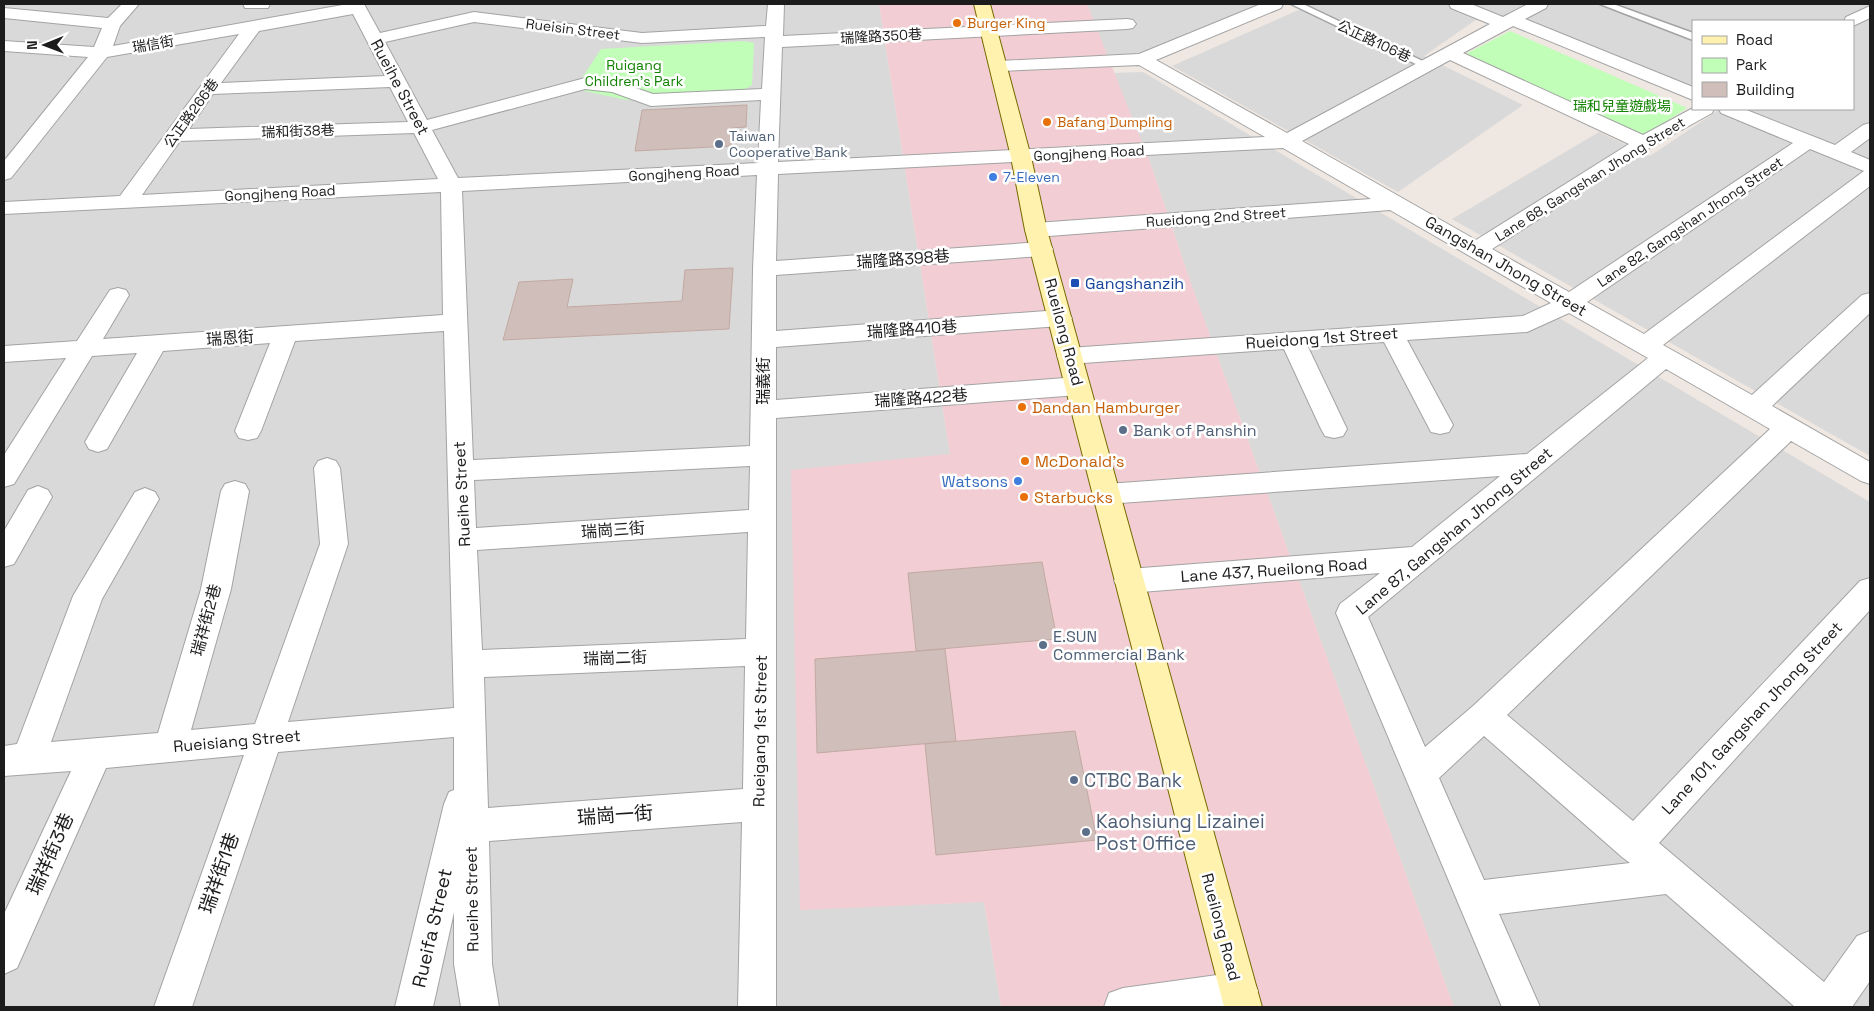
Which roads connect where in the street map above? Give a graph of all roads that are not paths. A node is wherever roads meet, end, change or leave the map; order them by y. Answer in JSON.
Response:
{"nodes":[{"id":1,"x":132,"y":4,"type":"edge"},
{"id":2,"x":251,"y":4,"type":"edge"},
{"id":3,"x":262,"y":4,"type":"edge"},
{"id":4,"x":1275,"y":4,"type":"edge"},
{"id":5,"x":1296,"y":4,"type":"edge"},
{"id":6,"x":1457,"y":4,"type":"edge"},
{"id":7,"x":1540,"y":4,"type":"edge"},
{"id":8,"x":1604,"y":4,"type":"edge"},
{"id":9,"x":357,"y":6,"type":"edge"},
{"id":10,"x":1870,"y":11,"type":"edge"},
{"id":11,"x":4,"y":13,"type":"edge"},
{"id":12,"x":985,"y":16,"type":"edge"},
{"id":13,"x":928,"y":18,"type":"dead end"},
{"id":14,"x":1854,"y":20,"type":"edge"},
{"id":15,"x":1507,"y":21,"type":"junction"},
{"id":16,"x":112,"y":24,"type":"junction"},
{"id":17,"x":1127,"y":24,"type":"dead end"},
{"id":18,"x":254,"y":25,"type":"junction"},
{"id":19,"x":778,"y":25,"type":"edge"},
{"id":20,"x":1692,"y":37,"type":"edge"},
{"id":21,"x":375,"y":39,"type":"junction"},
{"id":22,"x":4,"y":46,"type":"edge"},
{"id":23,"x":1449,"y":52,"type":"junction"},
{"id":24,"x":102,"y":54,"type":"junction"},
{"id":25,"x":1142,"y":59,"type":"junction"},
{"id":26,"x":1426,"y":65,"type":"junction"},
{"id":27,"x":999,"y":66,"type":"junction"},
{"id":28,"x":397,"y":81,"type":"junction"},
{"id":29,"x":208,"y":89,"type":"junction"},
{"id":30,"x":770,"y":94,"type":"junction"},
{"id":31,"x":1692,"y":94,"type":"edge"},
{"id":32,"x":1703,"y":110,"type":"edge"},
{"id":33,"x":1731,"y":110,"type":"edge"},
{"id":34,"x":421,"y":127,"type":"junction"},
{"id":35,"x":1870,"y":129,"type":"edge"},
{"id":36,"x":175,"y":135,"type":"junction"},
{"id":37,"x":1810,"y":141,"type":"junction"},
{"id":38,"x":1286,"y":142,"type":"junction"},
{"id":39,"x":1644,"y":143,"type":"junction"},
{"id":40,"x":4,"y":147,"type":"edge"},
{"id":41,"x":26,"y":147,"type":"junction"},
{"id":42,"x":1836,"y":153,"type":"junction"},
{"id":43,"x":1021,"y":157,"type":"junction"},
{"id":44,"x":1870,"y":167,"type":"edge"},
{"id":45,"x":768,"y":169,"type":"junction"},
{"id":46,"x":4,"y":174,"type":"edge"},
{"id":47,"x":1870,"y":176,"type":"edge"},
{"id":48,"x":451,"y":184,"type":"junction"},
{"id":49,"x":127,"y":201,"type":"junction"},
{"id":50,"x":1396,"y":203,"type":"junction"},
{"id":51,"x":4,"y":208,"type":"edge"},
{"id":52,"x":1039,"y":240,"type":"junction"},
{"id":53,"x":1476,"y":249,"type":"junction"},
{"id":54,"x":764,"y":269,"type":"junction"},
{"id":55,"x":118,"y":295,"type":"dead end"},
{"id":56,"x":1870,"y":300,"type":"edge"},
{"id":57,"x":1571,"y":302,"type":"junction"},
{"id":58,"x":1060,"y":318,"type":"junction"},
{"id":59,"x":456,"y":322,"type":"junction"},
{"id":60,"x":1391,"y":333,"type":"junction"},
{"id":61,"x":286,"y":334,"type":"junction"},
{"id":62,"x":764,"y":340,"type":"junction"},
{"id":63,"x":1292,"y":340,"type":"junction"},
{"id":64,"x":155,"y":343,"type":"junction"},
{"id":65,"x":86,"y":348,"type":"junction"},
{"id":66,"x":1655,"y":351,"type":"junction"},
{"id":67,"x":4,"y":354,"type":"edge"},
{"id":68,"x":1069,"y":356,"type":"junction"},
{"id":69,"x":1078,"y":386,"type":"junction"},
{"id":70,"x":1754,"y":408,"type":"junction"},
{"id":71,"x":763,"y":410,"type":"junction"},
{"id":72,"x":1440,"y":425,"type":"dead end"},
{"id":73,"x":1789,"y":427,"type":"junction"},
{"id":74,"x":1334,"y":429,"type":"dead end"},
{"id":75,"x":248,"y":431,"type":"dead end"},
{"id":76,"x":98,"y":442,"type":"dead end"},
{"id":77,"x":764,"y":455,"type":"junction"},
{"id":78,"x":1534,"y":464,"type":"junction"},
{"id":79,"x":327,"y":468,"type":"dead end"},
{"id":80,"x":460,"y":471,"type":"junction"},
{"id":81,"x":1870,"y":474,"type":"edge"},
{"id":82,"x":4,"y":477,"type":"edge"},
{"id":83,"x":235,"y":491,"type":"dead end"},
{"id":84,"x":1106,"y":494,"type":"junction"},
{"id":85,"x":38,"y":497,"type":"dead end"},
{"id":86,"x":145,"y":499,"type":"dead end"},
{"id":87,"x":762,"y":520,"type":"junction"},
{"id":88,"x":464,"y":540,"type":"junction"},
{"id":89,"x":4,"y":556,"type":"edge"},
{"id":90,"x":1419,"y":558,"type":"junction"},
{"id":91,"x":1129,"y":581,"type":"junction"},
{"id":92,"x":1870,"y":590,"type":"edge"},
{"id":93,"x":761,"y":652,"type":"junction"},
{"id":94,"x":469,"y":664,"type":"junction"},
{"id":95,"x":1484,"y":716,"type":"junction"},
{"id":96,"x":470,"y":722,"type":"junction"},
{"id":97,"x":265,"y":738,"type":"junction"},
{"id":98,"x":170,"y":747,"type":"junction"},
{"id":99,"x":96,"y":752,"type":"junction"},
{"id":100,"x":16,"y":760,"type":"edge"},
{"id":101,"x":471,"y":761,"type":"junction"},
{"id":102,"x":1420,"y":773,"type":"junction"},
{"id":103,"x":759,"y":804,"type":"junction"},
{"id":104,"x":472,"y":826,"type":"junction"},
{"id":105,"x":1634,"y":845,"type":"junction"},
{"id":106,"x":1670,"y":876,"type":"junction"},
{"id":107,"x":1474,"y":899,"type":"junction"},
{"id":108,"x":1870,"y":949,"type":"edge"},
{"id":109,"x":4,"y":955,"type":"edge"},
{"id":110,"x":1241,"y":999,"type":"edge"},
{"id":111,"x":173,"y":1007,"type":"edge"},
{"id":112,"x":414,"y":1007,"type":"edge"},
{"id":113,"x":480,"y":1007,"type":"edge"},
{"id":114,"x":757,"y":1007,"type":"edge"},
{"id":115,"x":1123,"y":1007,"type":"edge"},
{"id":116,"x":1521,"y":1007,"type":"edge"},
{"id":117,"x":1824,"y":1007,"type":"edge"},
{"id":118,"x":1829,"y":1007,"type":"edge"}],
"edges":[{"from":1,"to":16,"type":"street"},
{"from":2,"to":3,"type":"street"},
{"from":4,"to":25,"type":"street"},
{"from":5,"to":26,"type":"lane","name":"公正路106巷"},
{"from":6,"to":15,"type":"street"},
{"from":7,"to":15,"type":"street","name":"Gongjheng Road"},
{"from":8,"to":20,"type":"lane"},
{"from":9,"to":18,"type":"street","name":"瑞信街"},
{"from":9,"to":21,"type":"street","name":"Rueihe Street"},
{"from":10,"to":14,"type":"street"},
{"from":11,"to":16,"type":"street"},
{"from":12,"to":13,"type":"street"},
{"from":12,"to":17,"type":"street"},
{"from":12,"to":19,"type":"street","name":"瑞隆路350巷"},
{"from":12,"to":27,"type":"street","name":"Rueilong Road"},
{"from":15,"to":23,"type":"street","name":"Gongjheng Road"},
{"from":15,"to":31,"type":"street"},
{"from":16,"to":24,"type":"street"},
{"from":18,"to":24,"type":"street","name":"瑞信街"},
{"from":18,"to":29,"type":"street","name":"公正路266巷"},
{"from":19,"to":21,"type":"street","name":"Rueisin Street"},
{"from":19,"to":30,"type":"street","name":"瑞義街"},
{"from":21,"to":28,"type":"street","name":"Rueihe Street"},
{"from":22,"to":24,"type":"street","name":"瑞信街"},
{"from":23,"to":26,"type":"street","name":"Gongjheng Road"},
{"from":23,"to":39,"type":"street"},
{"from":24,"to":41,"type":"street"},
{"from":25,"to":27,"type":"street"},
{"from":25,"to":38,"type":"street","name":"Gangshan Jhong Street"},
{"from":26,"to":38,"type":"street","name":"Gongjheng Road"},
{"from":27,"to":43,"type":"street","name":"Rueilong Road"},
{"from":28,"to":29,"type":"street"},
{"from":28,"to":34,"type":"street","name":"Rueihe Street"},
{"from":29,"to":36,"type":"street","name":"公正路266巷"},
{"from":30,"to":34,"type":"street","name":"瑞和街38巷"},
{"from":30,"to":45,"type":"street","name":"瑞義街"},
{"from":32,"to":39,"type":"street","name":"Lane 68, Gangshan Jhong Street"},
{"from":33,"to":37,"type":"street"},
{"from":34,"to":36,"type":"street","name":"瑞和街38巷"},
{"from":34,"to":48,"type":"street","name":"Rueihe Street"},
{"from":35,"to":42,"type":"street"},
{"from":36,"to":49,"type":"street","name":"公正路266巷"},
{"from":37,"to":42,"type":"street"},
{"from":37,"to":57,"type":"street","name":"Lane 82, Gangshan Jhong Street"},
{"from":38,"to":43,"type":"street","name":"Gongjheng Road"},
{"from":38,"to":50,"type":"street","name":"Gangshan Jhong Street"},
{"from":39,"to":53,"type":"street","name":"Lane 68, Gangshan Jhong Street"},
{"from":40,"to":41,"type":"street"},
{"from":41,"to":46,"type":"street"},
{"from":42,"to":44,"type":"street"},
{"from":43,"to":45,"type":"street","name":"Gongjheng Road"},
{"from":43,"to":52,"type":"street","name":"Rueilong Road"},
{"from":45,"to":48,"type":"street","name":"Gongjheng Road"},
{"from":45,"to":54,"type":"street","name":"瑞義街"},
{"from":47,"to":66,"type":"street","name":"Lane 87, Gangshan Jhong Street"},
{"from":48,"to":49,"type":"street","name":"Gongjheng Road"},
{"from":48,"to":59,"type":"street","name":"Rueihe Street"},
{"from":49,"to":51,"type":"street","name":"Gongjheng Road"},
{"from":50,"to":52,"type":"street","name":"Rueidong 2nd Street"},
{"from":50,"to":53,"type":"street","name":"Gangshan Jhong Street"},
{"from":52,"to":54,"type":"street","name":"瑞隆路398巷"},
{"from":52,"to":58,"type":"street","name":"Rueilong Road"},
{"from":53,"to":57,"type":"street","name":"Gangshan Jhong Street"},
{"from":54,"to":62,"type":"street","name":"瑞義街"},
{"from":55,"to":65,"type":"street"},
{"from":56,"to":70,"type":"street"},
{"from":57,"to":60,"type":"street","name":"Rueidong 1st Street"},
{"from":57,"to":66,"type":"street","name":"Gangshan Jhong Street"},
{"from":58,"to":62,"type":"street","name":"瑞隆路410巷"},
{"from":58,"to":68,"type":"street","name":"Rueilong Road"},
{"from":59,"to":61,"type":"street","name":"瑞恩街"},
{"from":59,"to":80,"type":"street","name":"Rueihe Street"},
{"from":60,"to":63,"type":"street","name":"Rueidong 1st Street"},
{"from":60,"to":72,"type":"street"},
{"from":61,"to":64,"type":"street","name":"瑞恩街"},
{"from":61,"to":75,"type":"street"},
{"from":62,"to":71,"type":"street","name":"瑞義街"},
{"from":63,"to":68,"type":"street","name":"Rueidong 1st Street"},
{"from":63,"to":74,"type":"street"},
{"from":64,"to":65,"type":"street","name":"瑞恩街"},
{"from":64,"to":76,"type":"street"},
{"from":65,"to":67,"type":"street","name":"瑞恩街"},
{"from":65,"to":82,"type":"street"},
{"from":66,"to":70,"type":"street","name":"Gangshan Jhong Street"},
{"from":66,"to":78,"type":"street","name":"Lane 87, Gangshan Jhong Street"},
{"from":68,"to":69,"type":"street","name":"Rueilong Road"},
{"from":69,"to":71,"type":"street","name":"瑞隆路422巷"},
{"from":69,"to":84,"type":"street","name":"Rueilong Road"},
{"from":70,"to":73,"type":"street","name":"Gangshan Jhong Street"},
{"from":71,"to":77,"type":"street","name":"瑞義街"},
{"from":73,"to":81,"type":"street","name":"Gangshan Jhong Street"},
{"from":73,"to":95,"type":"street"},
{"from":77,"to":80,"type":"street"},
{"from":77,"to":87,"type":"street","name":"Rueigang 1st Street"},
{"from":78,"to":84,"type":"street"},
{"from":78,"to":90,"type":"street","name":"Lane 87, Gangshan Jhong Street"},
{"from":79,"to":97,"type":"street","name":"瑞祥街1巷"},
{"from":80,"to":88,"type":"street","name":"Rueihe Street"},
{"from":83,"to":98,"type":"street","name":"瑞祥街2巷"},
{"from":84,"to":91,"type":"street","name":"Rueilong Road"},
{"from":85,"to":89,"type":"street"},
{"from":86,"to":100,"type":"street"},
{"from":87,"to":88,"type":"street","name":"瑞崗三街"},
{"from":87,"to":93,"type":"street","name":"Rueigang 1st Street"},
{"from":88,"to":94,"type":"street","name":"Rueihe Street"},
{"from":90,"to":91,"type":"street","name":"Lane 437, Rueilong Road"},
{"from":90,"to":102,"type":"street","name":"Lane 87, Gangshan Jhong Street"},
{"from":91,"to":110,"type":"street","name":"Rueilong Road"},
{"from":92,"to":105,"type":"street","name":"Lane 101, Gangshan Jhong Street"},
{"from":93,"to":94,"type":"street","name":"瑞崗二街"},
{"from":93,"to":103,"type":"street","name":"Rueigang 1st Street"},
{"from":94,"to":96,"type":"street","name":"Rueihe Street"},
{"from":95,"to":102,"type":"street"},
{"from":95,"to":105,"type":"street"},
{"from":96,"to":97,"type":"street","name":"Rueisiang Street"},
{"from":96,"to":101,"type":"street","name":"Rueihe Street"},
{"from":97,"to":98,"type":"street","name":"Rueisiang Street"},
{"from":97,"to":111,"type":"street","name":"瑞祥街1巷"},
{"from":98,"to":99,"type":"street","name":"Rueisiang Street"},
{"from":99,"to":100,"type":"street","name":"Rueisiang Street"},
{"from":99,"to":109,"type":"street","name":"瑞祥街3巷"},
{"from":101,"to":104,"type":"street","name":"Rueihe Street"},
{"from":101,"to":112,"type":"street","name":"Rueifa Street"},
{"from":102,"to":107,"type":"street","name":"Lane 87, Gangshan Jhong Street"},
{"from":103,"to":104,"type":"street","name":"瑞崗一街"},
{"from":103,"to":114,"type":"street","name":"Rueigang 1st Street"},
{"from":104,"to":113,"type":"street","name":"Rueihe Street"},
{"from":105,"to":106,"type":"street"},
{"from":106,"to":107,"type":"street"},
{"from":106,"to":117,"type":"street"},
{"from":107,"to":116,"type":"street","name":"Lane 87, Gangshan Jhong Street"},
{"from":108,"to":118,"type":"street"},
{"from":110,"to":115,"type":"street"}]}
